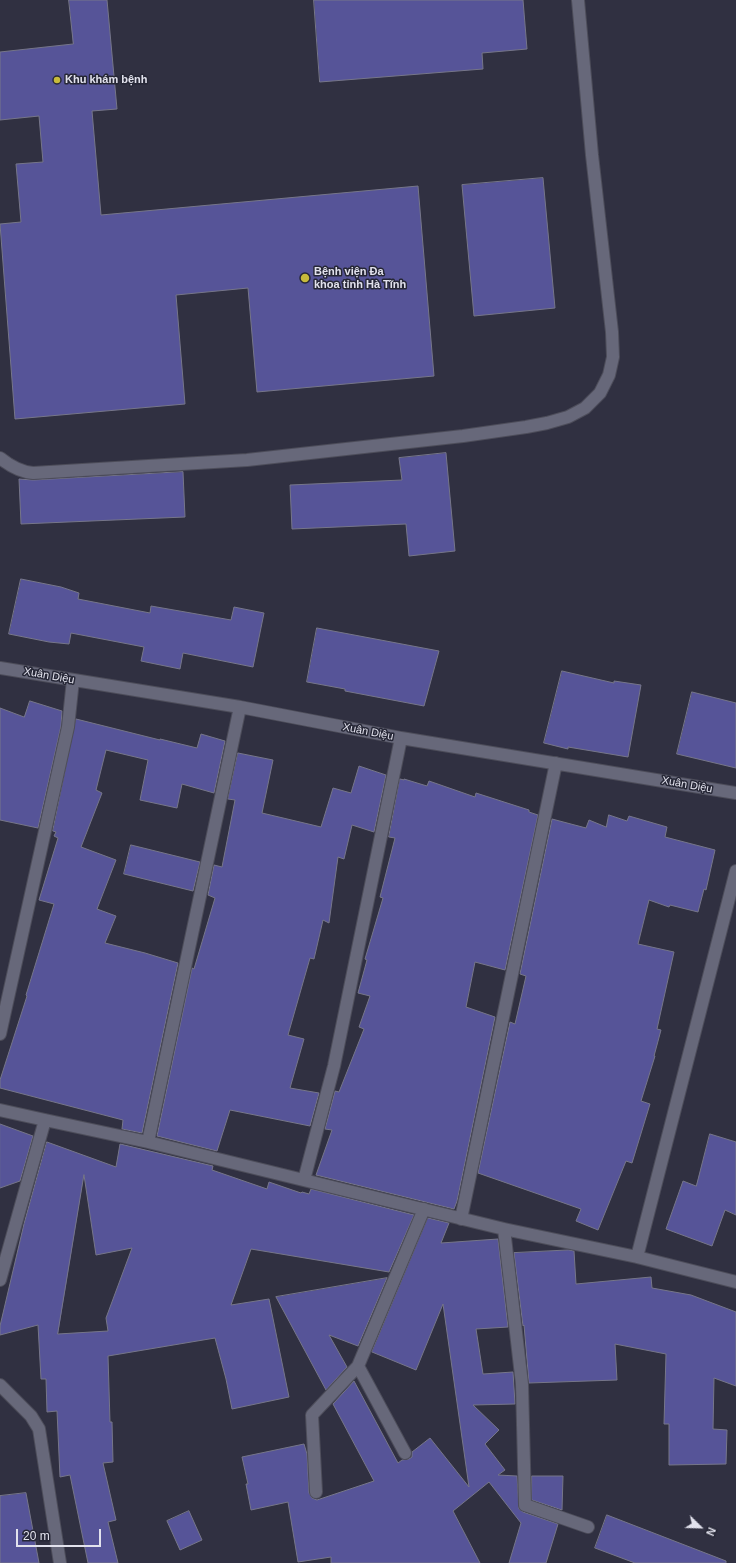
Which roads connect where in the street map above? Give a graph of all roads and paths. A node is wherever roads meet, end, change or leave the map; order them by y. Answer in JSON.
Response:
{"nodes":[{"id":1,"x":578,"y":0,"type":"edge"},
{"id":2,"x":0,"y":458,"type":"edge"},
{"id":3,"x":0,"y":668,"type":"edge"},
{"id":4,"x":73,"y":680,"type":"junction"},
{"id":5,"x":240,"y":707,"type":"junction"},
{"id":6,"x":401,"y":738,"type":"junction"},
{"id":7,"x":556,"y":763,"type":"junction"},
{"id":8,"x":736,"y":793,"type":"edge"},
{"id":9,"x":736,"y":871,"type":"edge"},
{"id":10,"x":0,"y":1034,"type":"edge"},
{"id":11,"x":0,"y":1110,"type":"edge"},
{"id":12,"x":44,"y":1120,"type":"junction"},
{"id":13,"x":148,"y":1142,"type":"junction"},
{"id":14,"x":304,"y":1180,"type":"junction"},
{"id":15,"x":424,"y":1209,"type":"junction"},
{"id":16,"x":461,"y":1218,"type":"junction"},
{"id":17,"x":504,"y":1229,"type":"junction"},
{"id":18,"x":637,"y":1257,"type":"junction"},
{"id":19,"x":0,"y":1280,"type":"edge"},
{"id":20,"x":736,"y":1282,"type":"edge"},
{"id":21,"x":358,"y":1366,"type":"junction"},
{"id":22,"x":0,"y":1385,"type":"edge"},
{"id":23,"x":405,"y":1453,"type":"dead end"},
{"id":24,"x":316,"y":1492,"type":"dead end"},
{"id":25,"x":588,"y":1527,"type":"dead end"},
{"id":26,"x":60,"y":1563,"type":"edge"}],
"edges":[{"from":1,"to":2,"type":"street"},
{"from":3,"to":4,"type":"street","name":"Xuân Diệu"},
{"from":4,"to":5,"type":"street","name":"Xuân Diệu"},
{"from":4,"to":10,"type":"street"},
{"from":5,"to":6,"type":"street","name":"Xuân Diệu"},
{"from":5,"to":13,"type":"street"},
{"from":6,"to":7,"type":"street","name":"Xuân Diệu"},
{"from":6,"to":14,"type":"street"},
{"from":7,"to":8,"type":"street","name":"Xuân Diệu"},
{"from":7,"to":16,"type":"street"},
{"from":9,"to":18,"type":"street"},
{"from":11,"to":12,"type":"street"},
{"from":12,"to":13,"type":"street"},
{"from":12,"to":19,"type":"street"},
{"from":13,"to":14,"type":"street"},
{"from":14,"to":15,"type":"street"},
{"from":15,"to":16,"type":"street"},
{"from":15,"to":21,"type":"street"},
{"from":16,"to":17,"type":"street"},
{"from":17,"to":18,"type":"street"},
{"from":17,"to":25,"type":"street"},
{"from":18,"to":20,"type":"street"},
{"from":21,"to":23,"type":"street"},
{"from":21,"to":24,"type":"street"},
{"from":22,"to":26,"type":"street"}]}
